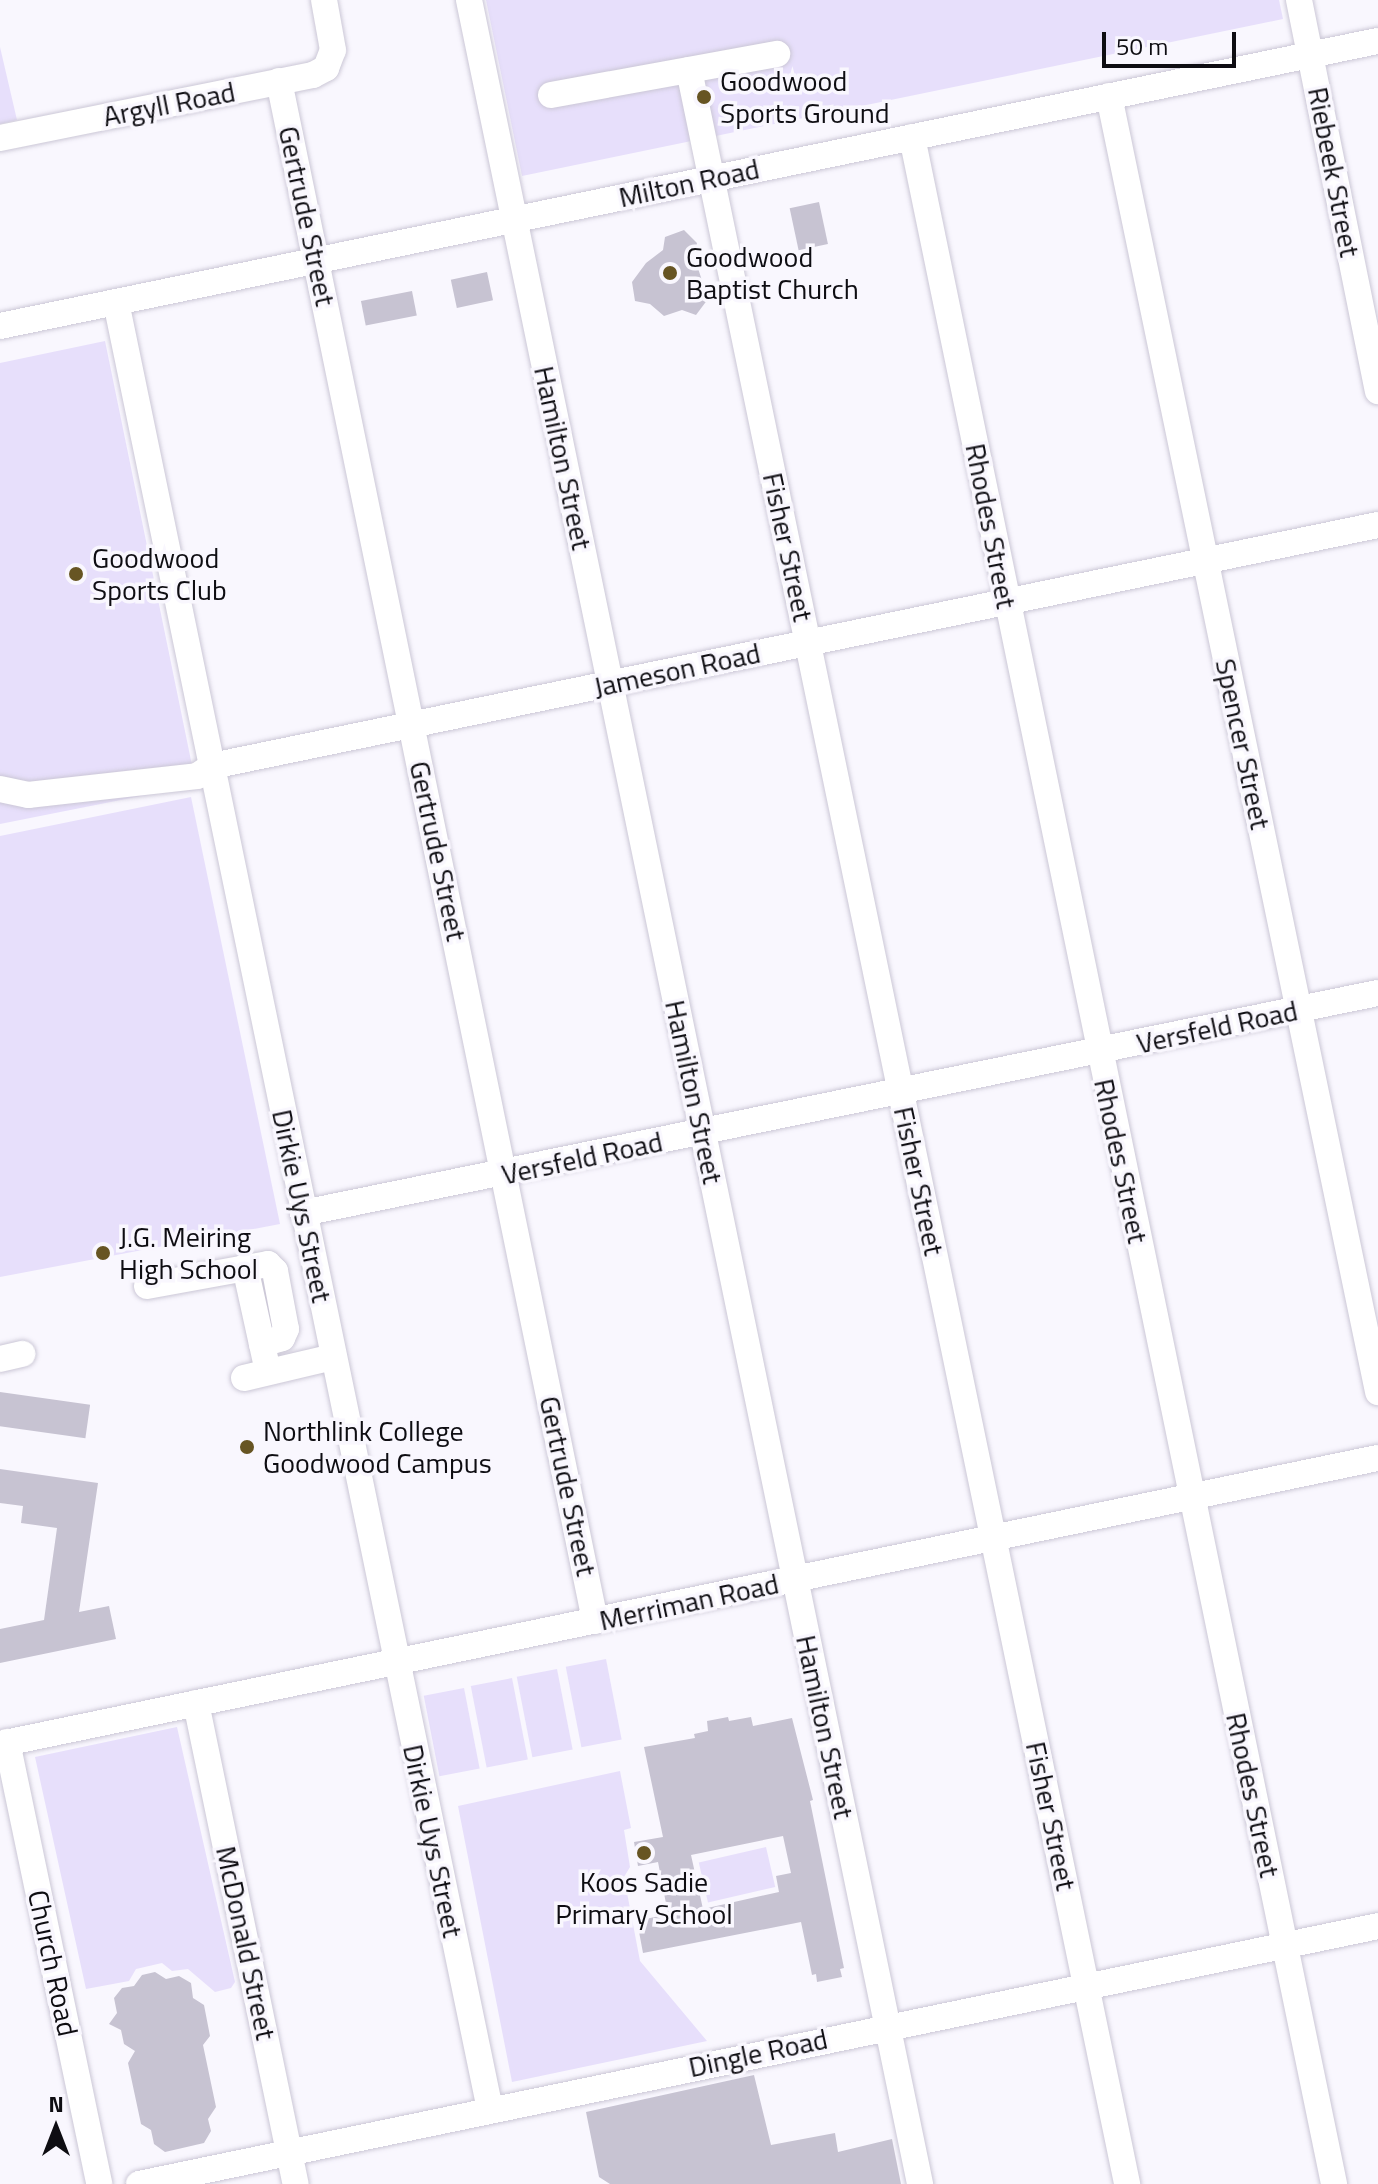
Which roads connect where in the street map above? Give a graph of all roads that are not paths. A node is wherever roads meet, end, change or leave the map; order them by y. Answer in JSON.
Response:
{"nodes":[{"id":1,"x":324,"y":0,"type":"edge"},
{"id":2,"x":469,"y":0,"type":"edge"},
{"id":3,"x":1299,"y":0,"type":"edge"},
{"id":4,"x":1378,"y":41,"type":"edge"},
{"id":5,"x":777,"y":54,"type":"dead end"},
{"id":6,"x":1310,"y":54,"type":"junction"},
{"id":7,"x":689,"y":70,"type":"junction"},
{"id":8,"x":279,"y":81,"type":"junction"},
{"id":9,"x":551,"y":95,"type":"dead end"},
{"id":10,"x":1109,"y":96,"type":"junction"},
{"id":11,"x":912,"y":137,"type":"junction"},
{"id":12,"x":0,"y":138,"type":"edge"},
{"id":13,"x":714,"y":178,"type":"junction"},
{"id":14,"x":514,"y":219,"type":"junction"},
{"id":15,"x":316,"y":261,"type":"junction"},
{"id":16,"x":116,"y":302,"type":"junction"},
{"id":17,"x":0,"y":326,"type":"edge"},
{"id":18,"x":1378,"y":391,"type":"edge"},
{"id":19,"x":1378,"y":525,"type":"edge"},
{"id":20,"x":1205,"y":562,"type":"junction"},
{"id":21,"x":1005,"y":600,"type":"junction"},
{"id":22,"x":808,"y":643,"type":"junction"},
{"id":23,"x":609,"y":684,"type":"junction"},
{"id":24,"x":412,"y":724,"type":"junction"},
{"id":25,"x":212,"y":766,"type":"junction"},
{"id":26,"x":0,"y":789,"type":"edge"},
{"id":27,"x":1378,"y":993,"type":"edge"},
{"id":28,"x":1298,"y":1010,"type":"junction"},
{"id":29,"x":1098,"y":1050,"type":"junction"},
{"id":30,"x":901,"y":1092,"type":"junction"},
{"id":31,"x":702,"y":1132,"type":"junction"},
{"id":32,"x":504,"y":1175,"type":"junction"},
{"id":33,"x":303,"y":1213,"type":"junction"},
{"id":34,"x":147,"y":1286,"type":"dead end"},
{"id":35,"x":333,"y":1357,"type":"junction"},
{"id":36,"x":1378,"y":1392,"type":"edge"},
{"id":37,"x":1378,"y":1458,"type":"edge"},
{"id":38,"x":1191,"y":1499,"type":"junction"},
{"id":39,"x":992,"y":1538,"type":"junction"},
{"id":40,"x":794,"y":1580,"type":"junction"},
{"id":41,"x":595,"y":1621,"type":"junction"},
{"id":42,"x":395,"y":1663,"type":"junction"},
{"id":43,"x":196,"y":1703,"type":"junction"},
{"id":44,"x":4,"y":1743,"type":"edge"},
{"id":45,"x":1378,"y":1926,"type":"edge"},
{"id":46,"x":1284,"y":1946,"type":"junction"},
{"id":47,"x":1087,"y":1987,"type":"junction"},
{"id":48,"x":887,"y":2026,"type":"junction"},
{"id":49,"x":490,"y":2110,"type":"junction"},
{"id":50,"x":289,"y":2153,"type":"junction"},
{"id":51,"x":99,"y":2184,"type":"edge"},
{"id":52,"x":139,"y":2184,"type":"edge"},
{"id":53,"x":296,"y":2184,"type":"edge"},
{"id":54,"x":920,"y":2184,"type":"edge"},
{"id":55,"x":1127,"y":2184,"type":"edge"},
{"id":56,"x":1334,"y":2184,"type":"edge"}],
"edges":[{"from":1,"to":8,"type":"street","name":"Argyll Road"},
{"from":2,"to":14,"type":"street","name":"Hamilton Street"},
{"from":3,"to":6,"type":"street","name":"Riebeek Street"},
{"from":4,"to":6,"type":"street","name":"Milton Road"},
{"from":5,"to":7,"type":"street"},
{"from":6,"to":10,"type":"street","name":"Milton Road"},
{"from":6,"to":18,"type":"street","name":"Riebeek Street"},
{"from":7,"to":9,"type":"street"},
{"from":7,"to":13,"type":"street","name":"Fisher Street"},
{"from":8,"to":12,"type":"street","name":"Argyll Road"},
{"from":8,"to":15,"type":"street","name":"Gertrude Street"},
{"from":10,"to":11,"type":"street","name":"Milton Road"},
{"from":10,"to":20,"type":"street","name":"Spencer Street"},
{"from":11,"to":13,"type":"street","name":"Milton Road"},
{"from":11,"to":21,"type":"street","name":"Rhodes Street"},
{"from":13,"to":14,"type":"street","name":"Milton Road"},
{"from":13,"to":22,"type":"street","name":"Fisher Street"},
{"from":14,"to":15,"type":"street","name":"Milton Road"},
{"from":14,"to":23,"type":"street","name":"Hamilton Street"},
{"from":15,"to":16,"type":"street","name":"Milton Road"},
{"from":15,"to":24,"type":"street","name":"Gertrude Street"},
{"from":16,"to":17,"type":"street","name":"Milton Road"},
{"from":16,"to":25,"type":"street","name":"Dirkie Uys Street"},
{"from":19,"to":20,"type":"street","name":"Jameson Road"},
{"from":20,"to":21,"type":"street","name":"Jameson Road"},
{"from":20,"to":28,"type":"street","name":"Spencer Street"},
{"from":21,"to":22,"type":"street","name":"Jameson Road"},
{"from":21,"to":29,"type":"street","name":"Rhodes Street"},
{"from":22,"to":23,"type":"street","name":"Jameson Road"},
{"from":22,"to":30,"type":"street","name":"Fisher Street"},
{"from":23,"to":24,"type":"street","name":"Jameson Road"},
{"from":23,"to":31,"type":"street","name":"Hamilton Street"},
{"from":24,"to":25,"type":"street","name":"Jameson Road"},
{"from":24,"to":32,"type":"street","name":"Gertrude Street"},
{"from":25,"to":26,"type":"street","name":"Jameson Road"},
{"from":25,"to":33,"type":"street","name":"Dirkie Uys Street"},
{"from":27,"to":28,"type":"street","name":"Versfeld Road"},
{"from":28,"to":29,"type":"street","name":"Versfeld Road"},
{"from":28,"to":36,"type":"street","name":"Spencer Street"},
{"from":29,"to":30,"type":"street","name":"Versfeld Road"},
{"from":29,"to":38,"type":"street","name":"Rhodes Street"},
{"from":30,"to":31,"type":"street","name":"Versfeld Road"},
{"from":30,"to":39,"type":"street","name":"Fisher Street"},
{"from":31,"to":32,"type":"street","name":"Versfeld Road"},
{"from":31,"to":40,"type":"street","name":"Hamilton Street"},
{"from":32,"to":33,"type":"street","name":"Versfeld Road"},
{"from":32,"to":41,"type":"street","name":"Gertrude Street"},
{"from":33,"to":35,"type":"street","name":"Dirkie Uys Street"},
{"from":34,"to":35,"type":"street"},
{"from":35,"to":42,"type":"street","name":"Dirkie Uys Street"},
{"from":37,"to":38,"type":"street","name":"Merriman Road"},
{"from":38,"to":39,"type":"street","name":"Merriman Road"},
{"from":38,"to":46,"type":"street","name":"Rhodes Street"},
{"from":39,"to":40,"type":"street","name":"Merriman Road"},
{"from":39,"to":47,"type":"street","name":"Fisher Street"},
{"from":40,"to":41,"type":"street","name":"Merriman Road"},
{"from":40,"to":48,"type":"street","name":"Hamilton Street"},
{"from":41,"to":42,"type":"street","name":"Merriman Road"},
{"from":42,"to":43,"type":"street","name":"Merriman Road"},
{"from":42,"to":49,"type":"street","name":"Dirkie Uys Street"},
{"from":43,"to":44,"type":"street","name":"Merriman Road"},
{"from":43,"to":50,"type":"street","name":"McDonald Street"},
{"from":44,"to":51,"type":"street","name":"Church Road"},
{"from":45,"to":46,"type":"street","name":"Dingle Road"},
{"from":46,"to":47,"type":"street","name":"Dingle Road"},
{"from":46,"to":56,"type":"street","name":"Rhodes Street"},
{"from":47,"to":48,"type":"street","name":"Dingle Road"},
{"from":47,"to":55,"type":"street","name":"Fisher Street"},
{"from":48,"to":49,"type":"street","name":"Dingle Road"},
{"from":48,"to":54,"type":"street","name":"Hamilton Street"},
{"from":49,"to":50,"type":"street","name":"Dingle Road"},
{"from":50,"to":52,"type":"street","name":"Dingle Road"},
{"from":50,"to":53,"type":"street","name":"McDonald Street"}]}
